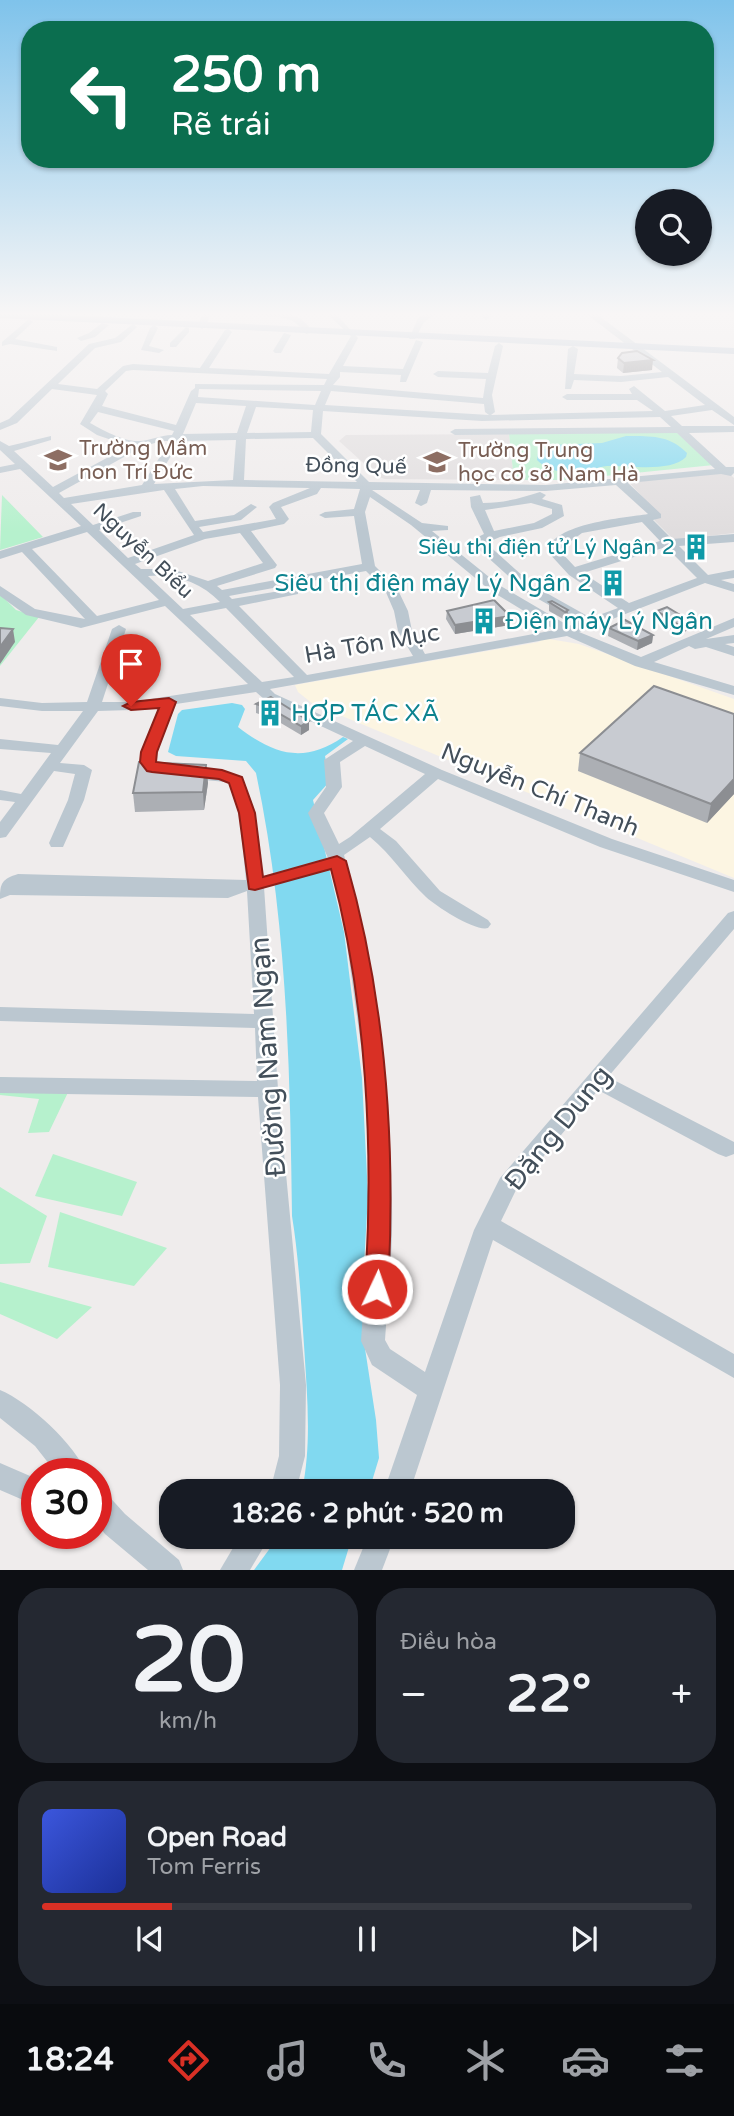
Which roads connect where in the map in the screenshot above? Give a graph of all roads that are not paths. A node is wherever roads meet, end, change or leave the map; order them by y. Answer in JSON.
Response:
{"nodes":[{"id":1,"x":107,"y":385,"type":"edge"},
{"id":2,"x":330,"y":385,"type":"edge"},
{"id":3,"x":401,"y":385,"type":"edge"},
{"id":4,"x":457,"y":385,"type":"edge"},
{"id":5,"x":490,"y":385,"type":"edge"},
{"id":6,"x":568,"y":385,"type":"edge"},
{"id":7,"x":627,"y":385,"type":"edge"},
{"id":8,"x":684,"y":385,"type":"edge"},
{"id":9,"x":51,"y":386,"type":"joint"},
{"id":10,"x":198,"y":386,"type":"joint"},
{"id":11,"x":329,"y":388,"type":"junction"},
{"id":12,"x":99,"y":392,"type":"junction"},
{"id":13,"x":399,"y":392,"type":"junction"},
{"id":14,"x":567,"y":397,"type":"junction"},
{"id":15,"x":639,"y":397,"type":"junction"},
{"id":16,"x":452,"y":399,"type":"junction"},
{"id":17,"x":191,"y":400,"type":"junction"},
{"id":18,"x":488,"y":401,"type":"junction"},
{"id":19,"x":252,"y":404,"type":"junction"},
{"id":20,"x":714,"y":407,"type":"junction"},
{"id":21,"x":96,"y":408,"type":"junction"},
{"id":22,"x":319,"y":409,"type":"junction"},
{"id":23,"x":663,"y":414,"type":"junction"},
{"id":24,"x":566,"y":415,"type":"junction"},
{"id":25,"x":491,"y":417,"type":"junction"},
{"id":26,"x":734,"y":421,"type":"edge"},
{"id":27,"x":0,"y":427,"type":"edge"},
{"id":28,"x":734,"y":429,"type":"edge"},
{"id":29,"x":678,"y":430,"type":"junction"},
{"id":30,"x":568,"y":431,"type":"junction"},
{"id":31,"x":456,"y":432,"type":"dead end"},
{"id":32,"x":493,"y":432,"type":"junction"},
{"id":33,"x":177,"y":433,"type":"junction"},
{"id":34,"x":316,"y":435,"type":"junction"},
{"id":35,"x":241,"y":437,"type":"junction"},
{"id":36,"x":47,"y":438,"type":"dead end"},
{"id":37,"x":138,"y":445,"type":"junction"},
{"id":38,"x":4,"y":447,"type":"edge"},
{"id":39,"x":24,"y":465,"type":"junction"},
{"id":40,"x":0,"y":470,"type":"edge"},
{"id":41,"x":728,"y":470,"type":"edge"},
{"id":42,"x":734,"y":481,"type":"edge"},
{"id":43,"x":620,"y":482,"type":"junction"},
{"id":44,"x":238,"y":484,"type":"junction"},
{"id":45,"x":317,"y":485,"type":"junction"},
{"id":46,"x":167,"y":486,"type":"junction"},
{"id":47,"x":427,"y":486,"type":"junction"},
{"id":48,"x":146,"y":488,"type":"junction"},
{"id":49,"x":366,"y":488,"type":"junction"},
{"id":50,"x":474,"y":488,"type":"junction"},
{"id":51,"x":546,"y":488,"type":"junction"},
{"id":52,"x":52,"y":492,"type":"junction"},
{"id":53,"x":531,"y":499,"type":"junction"},
{"id":54,"x":62,"y":502,"type":"junction"},
{"id":55,"x":421,"y":503,"type":"dead end"},
{"id":56,"x":251,"y":507,"type":"dead end"},
{"id":57,"x":477,"y":507,"type":"junction"},
{"id":58,"x":359,"y":512,"type":"junction"},
{"id":59,"x":137,"y":514,"type":"dead end"},
{"id":60,"x":325,"y":515,"type":"dead end"},
{"id":61,"x":645,"y":519,"type":"junction"},
{"id":62,"x":191,"y":525,"type":"junction"},
{"id":63,"x":416,"y":526,"type":"junction"},
{"id":64,"x":444,"y":527,"type":"dead end"},
{"id":65,"x":90,"y":528,"type":"junction"},
{"id":66,"x":244,"y":530,"type":"junction"},
{"id":67,"x":202,"y":536,"type":"junction"},
{"id":68,"x":491,"y":536,"type":"junction"},
{"id":69,"x":734,"y":538,"type":"edge"},
{"id":70,"x":667,"y":543,"type":"junction"},
{"id":71,"x":24,"y":547,"type":"junction"},
{"id":72,"x":0,"y":555,"type":"edge"},
{"id":73,"x":128,"y":562,"type":"junction"},
{"id":74,"x":369,"y":567,"type":"junction"},
{"id":75,"x":573,"y":572,"type":"junction"},
{"id":76,"x":140,"y":573,"type":"junction"},
{"id":77,"x":734,"y":574,"type":"edge"},
{"id":78,"x":705,"y":579,"type":"junction"},
{"id":79,"x":208,"y":585,"type":"junction"},
{"id":80,"x":734,"y":588,"type":"edge"},
{"id":81,"x":0,"y":590,"type":"edge"},
{"id":82,"x":293,"y":592,"type":"dead end"},
{"id":83,"x":224,"y":598,"type":"junction"},
{"id":84,"x":169,"y":601,"type":"junction"},
{"id":85,"x":626,"y":607,"type":"junction"},
{"id":86,"x":182,"y":613,"type":"junction"},
{"id":87,"x":94,"y":621,"type":"junction"},
{"id":88,"x":734,"y":622,"type":"edge"},
{"id":89,"x":590,"y":623,"type":"junction"},
{"id":90,"x":119,"y":629,"type":"dead end"},
{"id":91,"x":566,"y":632,"type":"junction"},
{"id":92,"x":734,"y":639,"type":"edge"},
{"id":93,"x":707,"y":643,"type":"junction"},
{"id":94,"x":671,"y":649,"type":"junction"},
{"id":95,"x":734,"y":652,"type":"edge"},
{"id":96,"x":421,"y":658,"type":"junction"},
{"id":97,"x":640,"y":663,"type":"junction"},
{"id":98,"x":304,"y":680,"type":"junction"},
{"id":99,"x":259,"y":687,"type":"junction"},
{"id":100,"x":734,"y":691,"type":"edge"},
{"id":101,"x":0,"y":702,"type":"edge"},
{"id":102,"x":169,"y":702,"type":"junction"},
{"id":103,"x":92,"y":709,"type":"junction"},
{"id":104,"x":363,"y":741,"type":"junction"},
{"id":105,"x":0,"y":744,"type":"edge"},
{"id":106,"x":63,"y":750,"type":"junction"},
{"id":107,"x":49,"y":766,"type":"junction"},
{"id":108,"x":436,"y":773,"type":"junction"},
{"id":109,"x":0,"y":795,"type":"edge"},
{"id":110,"x":24,"y":799,"type":"junction"},
{"id":111,"x":370,"y":829,"type":"junction"},
{"id":112,"x":0,"y":834,"type":"edge"},
{"id":113,"x":57,"y":842,"type":"dead end"},
{"id":114,"x":333,"y":859,"type":"junction"},
{"id":115,"x":253,"y":885,"type":"junction"},
{"id":116,"x":734,"y":886,"type":"edge"},
{"id":117,"x":3,"y":891,"type":"edge"},
{"id":118,"x":734,"y":917,"type":"edge"},
{"id":119,"x":482,"y":924,"type":"dead end"},
{"id":120,"x":0,"y":1014,"type":"edge"},
{"id":121,"x":264,"y":1021,"type":"junction"},
{"id":122,"x":595,"y":1079,"type":"junction"},
{"id":123,"x":0,"y":1084,"type":"edge"},
{"id":124,"x":268,"y":1089,"type":"junction"},
{"id":125,"x":726,"y":1148,"type":"dead end"},
{"id":126,"x":487,"y":1225,"type":"junction"},
{"id":127,"x":734,"y":1367,"type":"edge"},
{"id":128,"x":431,"y":1390,"type":"junction"},
{"id":129,"x":0,"y":1402,"type":"edge"},
{"id":130,"x":61,"y":1458,"type":"edge"},
{"id":131,"x":286,"y":1479,"type":"edge"},
{"id":132,"x":401,"y":1479,"type":"edge"},
{"id":133,"x":2,"y":1480,"type":"edge"},
{"id":134,"x":21,"y":1487,"type":"edge"},
{"id":135,"x":112,"y":1526,"type":"edge"},
{"id":136,"x":248,"y":1549,"type":"edge"},
{"id":137,"x":377,"y":1549,"type":"edge"},
{"id":138,"x":169,"y":1570,"type":"edge"},
{"id":139,"x":234,"y":1570,"type":"edge"},
{"id":140,"x":368,"y":1570,"type":"edge"}],
"edges":[{"from":1,"to":12,"type":"street"},
{"from":2,"to":11,"type":"street"},
{"from":3,"to":13,"type":"street"},
{"from":4,"to":16,"type":"street"},
{"from":5,"to":18,"type":"street"},
{"from":6,"to":14,"type":"street"},
{"from":7,"to":15,"type":"street"},
{"from":8,"to":20,"type":"street"},
{"from":9,"to":12,"type":"street"},
{"from":9,"to":27,"type":"street"},
{"from":10,"to":11,"type":"street"},
{"from":10,"to":17,"type":"street"},
{"from":11,"to":13,"type":"street"},
{"from":11,"to":22,"type":"street"},
{"from":12,"to":21,"type":"street"},
{"from":13,"to":16,"type":"street"},
{"from":14,"to":15,"type":"street"},
{"from":14,"to":24,"type":"street"},
{"from":15,"to":23,"type":"street"},
{"from":16,"to":18,"type":"street"},
{"from":17,"to":19,"type":"street"},
{"from":17,"to":33,"type":"street"},
{"from":18,"to":25,"type":"street"},
{"from":19,"to":22,"type":"street"},
{"from":19,"to":35,"type":"street"},
{"from":20,"to":23,"type":"street"},
{"from":20,"to":26,"type":"street"},
{"from":21,"to":33,"type":"street"},
{"from":21,"to":37,"type":"street"},
{"from":22,"to":25,"type":"street"},
{"from":22,"to":34,"type":"street"},
{"from":23,"to":24,"type":"street"},
{"from":23,"to":29,"type":"street"},
{"from":24,"to":25,"type":"street"},
{"from":24,"to":30,"type":"street"},
{"from":25,"to":32,"type":"street"},
{"from":28,"to":29,"type":"street"},
{"from":29,"to":30,"type":"street"},
{"from":29,"to":41,"type":"street"},
{"from":30,"to":32,"type":"street"},
{"from":31,"to":32,"type":"street"},
{"from":33,"to":35,"type":"street"},
{"from":33,"to":37,"type":"street"},
{"from":33,"to":48,"type":"street"},
{"from":34,"to":35,"type":"street"},
{"from":34,"to":49,"type":"street"},
{"from":35,"to":44,"type":"street"},
{"from":36,"to":38,"type":"street"},
{"from":37,"to":52,"type":"street"},
{"from":38,"to":39,"type":"street","name":"Nguyễn Biểu"},
{"from":39,"to":40,"type":"street"},
{"from":39,"to":52,"type":"street","name":"Nguyễn Biểu"},
{"from":41,"to":42,"type":"street"},
{"from":41,"to":43,"type":"street","name":"Đồng Quế"},
{"from":43,"to":51,"type":"street","name":"Đồng Quế"},
{"from":43,"to":61,"type":"street"},
{"from":44,"to":45,"type":"street","name":"Đồng Quế"},
{"from":44,"to":46,"type":"street","name":"Đồng Quế"},
{"from":45,"to":49,"type":"street","name":"Đồng Quế"},
{"from":45,"to":66,"type":"street"},
{"from":46,"to":48,"type":"street","name":"Đồng Quế"},
{"from":46,"to":62,"type":"street"},
{"from":47,"to":49,"type":"street","name":"Đồng Quế"},
{"from":47,"to":50,"type":"street","name":"Đồng Quế"},
{"from":47,"to":55,"type":"street"},
{"from":48,"to":54,"type":"street","name":"Đồng Quế"},
{"from":49,"to":58,"type":"street"},
{"from":49,"to":63,"type":"street"},
{"from":50,"to":51,"type":"street","name":"Đồng Quế"},
{"from":50,"to":57,"type":"street"},
{"from":51,"to":53,"type":"street"},
{"from":52,"to":54,"type":"street","name":"Nguyễn Biểu"},
{"from":53,"to":57,"type":"street"},
{"from":53,"to":68,"type":"street"},
{"from":54,"to":65,"type":"street","name":"Nguyễn Biểu"},
{"from":56,"to":62,"type":"street"},
{"from":57,"to":68,"type":"street"},
{"from":58,"to":60,"type":"street"},
{"from":58,"to":74,"type":"street"},
{"from":59,"to":65,"type":"street"},
{"from":61,"to":70,"type":"street"},
{"from":61,"to":75,"type":"street"},
{"from":62,"to":67,"type":"street"},
{"from":63,"to":64,"type":"street"},
{"from":63,"to":91,"type":"street"},
{"from":65,"to":71,"type":"street"},
{"from":65,"to":73,"type":"street","name":"Nguyễn Biểu"},
{"from":66,"to":67,"type":"street"},
{"from":66,"to":79,"type":"street"},
{"from":67,"to":73,"type":"street"},
{"from":68,"to":89,"type":"street"},
{"from":69,"to":70,"type":"street"},
{"from":70,"to":75,"type":"street"},
{"from":70,"to":78,"type":"street"},
{"from":71,"to":72,"type":"street"},
{"from":71,"to":87,"type":"street"},
{"from":73,"to":76,"type":"street","name":"Nguyễn Biểu"},
{"from":74,"to":83,"type":"street"},
{"from":74,"to":96,"type":"street"},
{"from":75,"to":85,"type":"street"},
{"from":76,"to":79,"type":"street"},
{"from":76,"to":84,"type":"street","name":"Nguyễn Biểu"},
{"from":77,"to":78,"type":"street","name":"Hà Tôn Mục"},
{"from":78,"to":80,"type":"street"},
{"from":78,"to":85,"type":"street","name":"Hà Tôn Mục"},
{"from":79,"to":83,"type":"street"},
{"from":81,"to":87,"type":"street"},
{"from":82,"to":83,"type":"street"},
{"from":83,"to":86,"type":"street"},
{"from":83,"to":98,"type":"street"},
{"from":84,"to":86,"type":"street","name":"Nguyễn Biểu"},
{"from":84,"to":87,"type":"street"},
{"from":85,"to":89,"type":"street","name":"Hà Tôn Mục"},
{"from":86,"to":99,"type":"street","name":"Nguyễn Biểu"},
{"from":88,"to":94,"type":"street"},
{"from":89,"to":91,"type":"street","name":"Hà Tôn Mục"},
{"from":90,"to":103,"type":"street"},
{"from":91,"to":96,"type":"street","name":"Hà Tôn Mục"},
{"from":91,"to":97,"type":"street"},
{"from":92,"to":93,"type":"street"},
{"from":93,"to":94,"type":"street"},
{"from":93,"to":95,"type":"street"},
{"from":94,"to":97,"type":"street"},
{"from":96,"to":98,"type":"street","name":"Hà Tôn Mục"},
{"from":97,"to":100,"type":"street"},
{"from":98,"to":99,"type":"street","name":"Hà Tôn Mục"},
{"from":99,"to":102,"type":"street","name":"Hà Tôn Mục"},
{"from":99,"to":104,"type":"street","name":"Nguyễn Chí Thanh"},
{"from":101,"to":103,"type":"street","name":"Hà Tôn Mục"},
{"from":102,"to":103,"type":"street","name":"Hà Tôn Mục"},
{"from":102,"to":115,"type":"street","name":"Đường Nam Ngạn"},
{"from":103,"to":106,"type":"street"},
{"from":104,"to":108,"type":"street","name":"Nguyễn Chí Thanh"},
{"from":104,"to":114,"type":"street"},
{"from":105,"to":106,"type":"street"},
{"from":106,"to":107,"type":"street"},
{"from":107,"to":110,"type":"street"},
{"from":107,"to":113,"type":"street"},
{"from":108,"to":111,"type":"street"},
{"from":108,"to":116,"type":"street","name":"Nguyễn Chí Thanh"},
{"from":109,"to":110,"type":"street"},
{"from":110,"to":112,"type":"street"},
{"from":111,"to":114,"type":"street"},
{"from":111,"to":119,"type":"street"},
{"from":114,"to":115,"type":"street"},
{"from":114,"to":128,"type":"street"},
{"from":115,"to":117,"type":"street"},
{"from":115,"to":121,"type":"street","name":"Đường Nam Ngạn"},
{"from":118,"to":122,"type":"street","name":"Đặng Dung"},
{"from":120,"to":121,"type":"street"},
{"from":121,"to":124,"type":"street","name":"Đường Nam Ngạn"},
{"from":122,"to":125,"type":"street"},
{"from":122,"to":126,"type":"street","name":"Đặng Dung"},
{"from":123,"to":124,"type":"street"},
{"from":124,"to":131,"type":"street","name":"Đường Nam Ngạn"},
{"from":126,"to":127,"type":"street"},
{"from":126,"to":128,"type":"street","name":"Đặng Dung"},
{"from":128,"to":132,"type":"street","name":"Đặng Dung"},
{"from":129,"to":130,"type":"street"},
{"from":133,"to":134,"type":"street"},
{"from":135,"to":138,"type":"street"},
{"from":136,"to":139,"type":"street"},
{"from":137,"to":140,"type":"street"}]}
